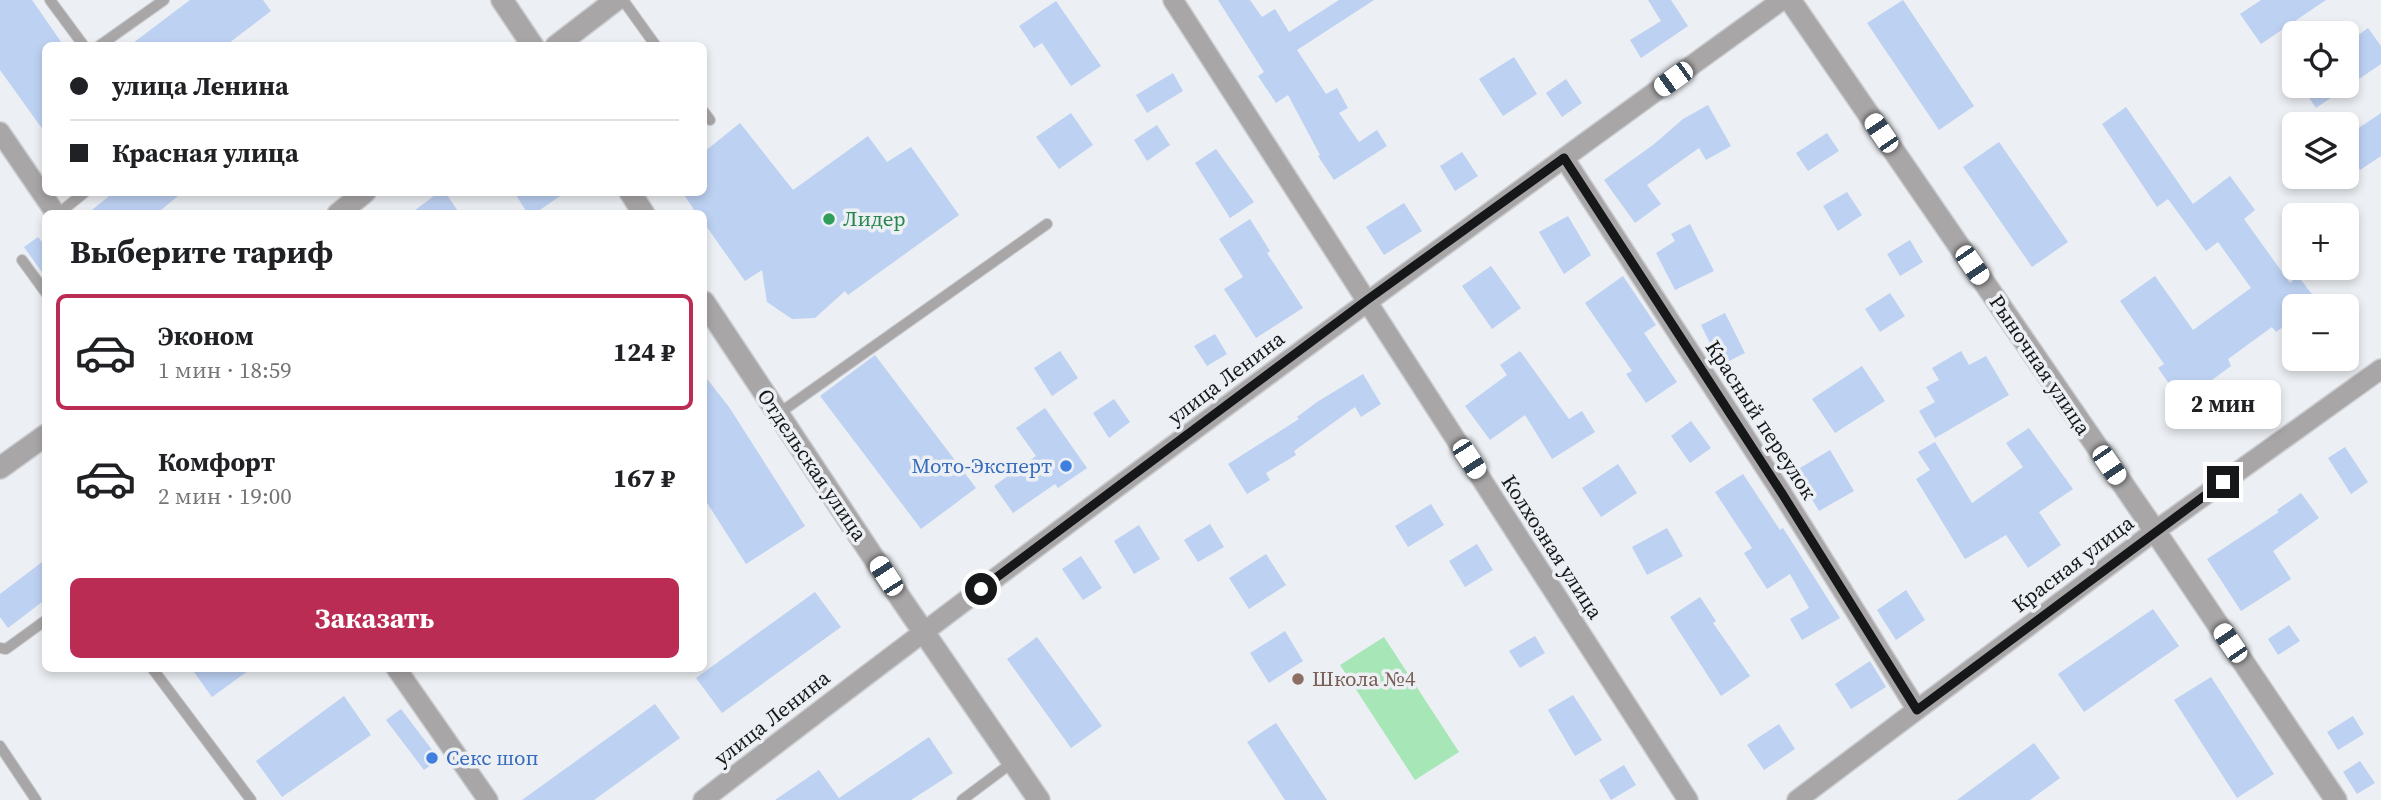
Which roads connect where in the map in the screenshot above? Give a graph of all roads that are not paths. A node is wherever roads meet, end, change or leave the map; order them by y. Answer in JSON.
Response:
{"nodes":[{"id":1,"x":50,"y":0,"type":"edge"},
{"id":2,"x":164,"y":0,"type":"edge"},
{"id":3,"x":502,"y":0,"type":"edge"},
{"id":4,"x":616,"y":0,"type":"edge"},
{"id":5,"x":623,"y":0,"type":"edge"},
{"id":6,"x":1173,"y":0,"type":"edge"},
{"id":7,"x":1782,"y":0,"type":"edge"},
{"id":8,"x":1790,"y":0,"type":"edge"},
{"id":9,"x":81,"y":42,"type":"edge"},
{"id":10,"x":105,"y":42,"type":"edge"},
{"id":11,"x":530,"y":42,"type":"edge"},
{"id":12,"x":561,"y":42,"type":"edge"},
{"id":13,"x":653,"y":42,"type":"edge"},
{"id":14,"x":0,"y":132,"type":"edge"},
{"id":15,"x":1564,"y":158,"type":"junction"},
{"id":16,"x":42,"y":192,"type":"edge"},
{"id":17,"x":80,"y":196,"type":"edge"},
{"id":18,"x":360,"y":196,"type":"edge"},
{"id":19,"x":62,"y":210,"type":"edge"},
{"id":20,"x":343,"y":210,"type":"edge"},
{"id":21,"x":1047,"y":224,"type":"dead end"},
{"id":22,"x":22,"y":260,"type":"dead end"},
{"id":23,"x":42,"y":288,"type":"edge"},
{"id":24,"x":1367,"y":300,"type":"junction"},
{"id":25,"x":707,"y":307,"type":"edge"},
{"id":26,"x":2381,"y":369,"type":"edge"},
{"id":27,"x":778,"y":414,"type":"junction"},
{"id":28,"x":42,"y":438,"type":"edge"},
{"id":29,"x":0,"y":468,"type":"edge"},
{"id":30,"x":2155,"y":531,"type":"junction"},
{"id":31,"x":42,"y":623,"type":"edge"},
{"id":32,"x":924,"y":632,"type":"junction"},
{"id":33,"x":0,"y":648,"type":"edge"},
{"id":34,"x":155,"y":672,"type":"edge"},
{"id":35,"x":399,"y":672,"type":"edge"},
{"id":36,"x":1917,"y":710,"type":"junction"},
{"id":37,"x":0,"y":746,"type":"edge"},
{"id":38,"x":1013,"y":762,"type":"junction"},
{"id":39,"x":36,"y":800,"type":"edge"},
{"id":40,"x":251,"y":800,"type":"edge"},
{"id":41,"x":488,"y":800,"type":"edge"},
{"id":42,"x":704,"y":800,"type":"edge"},
{"id":43,"x":962,"y":800,"type":"edge"},
{"id":44,"x":1039,"y":800,"type":"edge"},
{"id":45,"x":1688,"y":800,"type":"edge"},
{"id":46,"x":1797,"y":800,"type":"edge"},
{"id":47,"x":2336,"y":800,"type":"edge"}],
"edges":[{"from":1,"to":9,"type":"lane"},
{"from":2,"to":10,"type":"lane"},
{"from":3,"to":11,"type":"street"},
{"from":4,"to":12,"type":"street"},
{"from":5,"to":13,"type":"lane"},
{"from":6,"to":24,"type":"street","name":"Колхозная улица"},
{"from":7,"to":15,"type":"street","name":"улица Ленина"},
{"from":8,"to":30,"type":"street","name":"Рыночная улица"},
{"from":14,"to":16,"type":"street"},
{"from":15,"to":24,"type":"street","name":"улица Ленина"},
{"from":15,"to":36,"type":"street","name":"Красный переулок"},
{"from":17,"to":19,"type":"lane"},
{"from":18,"to":20,"type":"street"},
{"from":21,"to":27,"type":"lane"},
{"from":22,"to":23,"type":"lane"},
{"from":24,"to":32,"type":"street","name":"улица Ленина"},
{"from":24,"to":45,"type":"street","name":"Колхозная улица"},
{"from":25,"to":27,"type":"street","name":"Отдельская улица"},
{"from":26,"to":30,"type":"street","name":"Красная улица"},
{"from":27,"to":32,"type":"street","name":"Отдельская улица"},
{"from":28,"to":29,"type":"street"},
{"from":30,"to":36,"type":"street","name":"Красная улица"},
{"from":30,"to":47,"type":"street","name":"Рыночная улица"},
{"from":31,"to":33,"type":"lane"},
{"from":32,"to":38,"type":"street","name":"Отдельская улица"},
{"from":32,"to":42,"type":"street","name":"улица Ленина"},
{"from":34,"to":40,"type":"lane"},
{"from":35,"to":41,"type":"street"},
{"from":36,"to":46,"type":"street","name":"Красная улица"},
{"from":37,"to":39,"type":"lane"},
{"from":38,"to":43,"type":"lane"},
{"from":38,"to":44,"type":"street","name":"Отдельская улица"}]}
